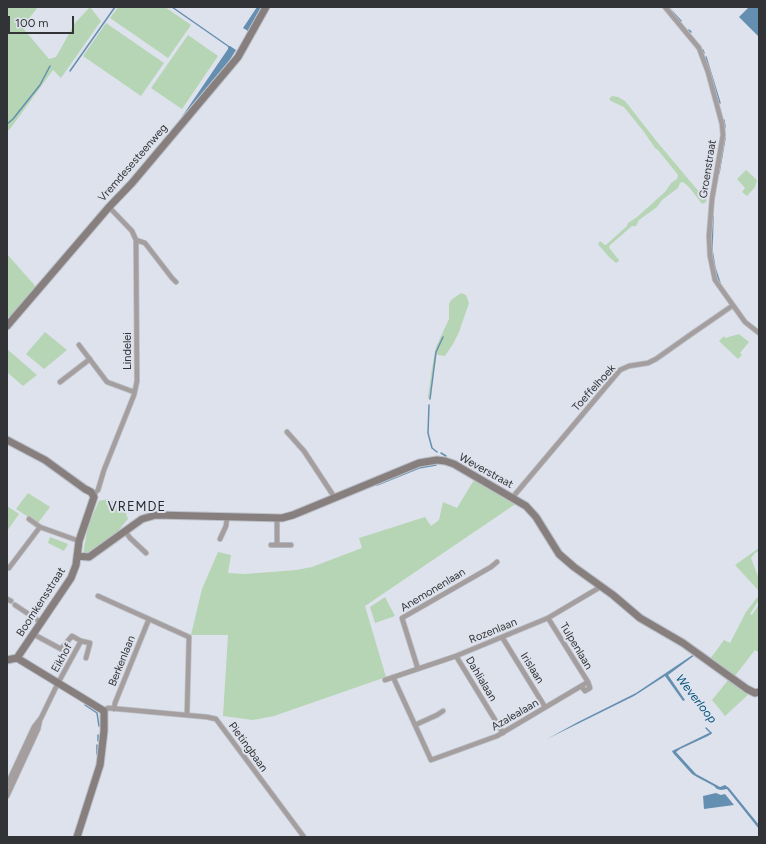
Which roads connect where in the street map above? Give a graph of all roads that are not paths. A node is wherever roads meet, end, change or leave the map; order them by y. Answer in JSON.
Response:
{"nodes":[{"id":1,"x":266,"y":7,"type":"edge"},
{"id":2,"x":665,"y":7,"type":"edge"},
{"id":3,"x":109,"y":207,"type":"junction"},
{"id":4,"x":136,"y":240,"type":"junction"},
{"id":5,"x":176,"y":282,"type":"dead end"},
{"id":6,"x":732,"y":306,"type":"junction"},
{"id":7,"x":7,"y":326,"type":"edge"},
{"id":8,"x":759,"y":333,"type":"edge"},
{"id":9,"x":79,"y":345,"type":"dead end"},
{"id":10,"x":90,"y":359,"type":"junction"},
{"id":11,"x":60,"y":382,"type":"dead end"},
{"id":12,"x":134,"y":392,"type":"junction"},
{"id":13,"x":287,"y":432,"type":"dead end"},
{"id":14,"x":7,"y":440,"type":"edge"},
{"id":15,"x":94,"y":497,"type":"junction"},
{"id":16,"x":335,"y":498,"type":"junction"},
{"id":17,"x":512,"y":498,"type":"junction"},
{"id":18,"x":227,"y":517,"type":"junction"},
{"id":19,"x":278,"y":518,"type":"junction"},
{"id":20,"x":29,"y":519,"type":"dead end"},
{"id":21,"x":40,"y":527,"type":"junction"},
{"id":22,"x":125,"y":531,"type":"junction"},
{"id":23,"x":220,"y":539,"type":"dead end"},
{"id":24,"x":79,"y":541,"type":"junction"},
{"id":25,"x":271,"y":545,"type":"dead end"},
{"id":26,"x":277,"y":545,"type":"junction"},
{"id":27,"x":291,"y":545,"type":"dead end"},
{"id":28,"x":146,"y":553,"type":"dead end"},
{"id":29,"x":77,"y":556,"type":"junction"},
{"id":30,"x":497,"y":562,"type":"dead end"},
{"id":31,"x":7,"y":567,"type":"edge"},
{"id":32,"x":602,"y":586,"type":"junction"},
{"id":33,"x":98,"y":596,"type":"dead end"},
{"id":34,"x":15,"y":605,"type":"dead end"},
{"id":35,"x":548,"y":618,"type":"junction"},
{"id":36,"x":149,"y":620,"type":"junction"},
{"id":37,"x":42,"y":623,"type":"junction"},
{"id":38,"x":33,"y":634,"type":"junction"},
{"id":39,"x":502,"y":637,"type":"junction"},
{"id":40,"x":81,"y":641,"type":"junction"},
{"id":41,"x":456,"y":656,"type":"junction"},
{"id":42,"x":17,"y":658,"type":"junction"},
{"id":43,"x":86,"y":658,"type":"dead end"},
{"id":44,"x":7,"y":660,"type":"edge"},
{"id":45,"x":418,"y":669,"type":"junction"},
{"id":46,"x":393,"y":678,"type":"junction"},
{"id":47,"x":385,"y":680,"type":"dead end"},
{"id":48,"x":588,"y":682,"type":"joint"},
{"id":49,"x":58,"y":683,"type":"junction"},
{"id":50,"x":759,"y":692,"type":"edge"},
{"id":51,"x":546,"y":708,"type":"junction"},
{"id":52,"x":114,"y":709,"type":"junction"},
{"id":53,"x":104,"y":711,"type":"junction"},
{"id":54,"x":443,"y":711,"type":"dead end"},
{"id":55,"x":187,"y":715,"type":"junction"},
{"id":56,"x":415,"y":725,"type":"junction"},
{"id":57,"x":503,"y":733,"type":"junction"},
{"id":58,"x":15,"y":773,"type":"junction"},
{"id":59,"x":7,"y":785,"type":"edge"},
{"id":60,"x":7,"y":796,"type":"edge"},
{"id":61,"x":77,"y":837,"type":"edge"},
{"id":62,"x":304,"y":837,"type":"edge"}],
"edges":[{"from":1,"to":3,"type":"street","name":"Vremdesesteenweg"},
{"from":2,"to":6,"type":"street","name":"Groenstraat"},
{"from":3,"to":4,"type":"street"},
{"from":3,"to":7,"type":"street","name":"Vremdesesteenweg"},
{"from":4,"to":5,"type":"street"},
{"from":4,"to":12,"type":"street","name":"Lindelei"},
{"from":6,"to":8,"type":"street","name":"Groenstraat"},
{"from":6,"to":17,"type":"street","name":"Toeffelhoek"},
{"from":9,"to":10,"type":"street"},
{"from":10,"to":11,"type":"street"},
{"from":10,"to":12,"type":"street"},
{"from":12,"to":15,"type":"street","name":"Lindelei"},
{"from":13,"to":16,"type":"street"},
{"from":14,"to":15,"type":"street"},
{"from":15,"to":24,"type":"street","name":"Boomkensstraat"},
{"from":16,"to":17,"type":"street","name":"Weverstraat"},
{"from":16,"to":19,"type":"street","name":"Weverstraat"},
{"from":17,"to":32,"type":"street","name":"Weverstraat"},
{"from":18,"to":19,"type":"street","name":"Weverstraat"},
{"from":18,"to":22,"type":"street","name":"Weverstraat"},
{"from":18,"to":23,"type":"street"},
{"from":19,"to":26,"type":"street"},
{"from":20,"to":21,"type":"street"},
{"from":21,"to":24,"type":"street"},
{"from":21,"to":31,"type":"street"},
{"from":22,"to":28,"type":"street"},
{"from":22,"to":29,"type":"street"},
{"from":24,"to":29,"type":"street","name":"Boomkensstraat"},
{"from":25,"to":26,"type":"street"},
{"from":26,"to":27,"type":"street"},
{"from":29,"to":37,"type":"street","name":"Boomkensstraat"},
{"from":30,"to":45,"type":"street","name":"Anemonenlaan"},
{"from":32,"to":35,"type":"street","name":"Rozenlaan"},
{"from":32,"to":50,"type":"street","name":"Weverstraat"},
{"from":33,"to":36,"type":"street"},
{"from":34,"to":37,"type":"street"},
{"from":35,"to":39,"type":"street","name":"Rozenlaan"},
{"from":35,"to":48,"type":"street","name":"Tulpenlaan"},
{"from":36,"to":52,"type":"street","name":"Berkenlaan"},
{"from":36,"to":55,"type":"street"},
{"from":37,"to":38,"type":"street","name":"Boomkensstraat"},
{"from":38,"to":40,"type":"street","name":"Eikhof"},
{"from":38,"to":42,"type":"street","name":"Boomkensstraat"},
{"from":39,"to":41,"type":"street","name":"Rozenlaan"},
{"from":39,"to":51,"type":"street","name":"Irislaan"},
{"from":40,"to":43,"type":"street","name":"Eikhof"},
{"from":40,"to":49,"type":"street","name":"Eikhof"},
{"from":41,"to":45,"type":"street","name":"Rozenlaan"},
{"from":41,"to":57,"type":"street","name":"Dahlialaan"},
{"from":42,"to":44,"type":"street"},
{"from":42,"to":49,"type":"street"},
{"from":45,"to":46,"type":"street","name":"Rozenlaan"},
{"from":46,"to":47,"type":"street","name":"Rozenlaan"},
{"from":46,"to":56,"type":"street"},
{"from":48,"to":51,"type":"street","name":"Azalealaan"},
{"from":49,"to":53,"type":"street"},
{"from":49,"to":58,"type":"street","name":"Eikhof"},
{"from":51,"to":57,"type":"street","name":"Azalealaan"},
{"from":52,"to":53,"type":"street","name":"Pietingbaan"},
{"from":52,"to":55,"type":"street","name":"Pietingbaan"},
{"from":53,"to":61,"type":"street"},
{"from":54,"to":56,"type":"street"},
{"from":55,"to":62,"type":"street","name":"Pietingbaan"},
{"from":56,"to":57,"type":"street","name":"Azalealaan"},
{"from":58,"to":59,"type":"street"},
{"from":58,"to":60,"type":"street"}]}
